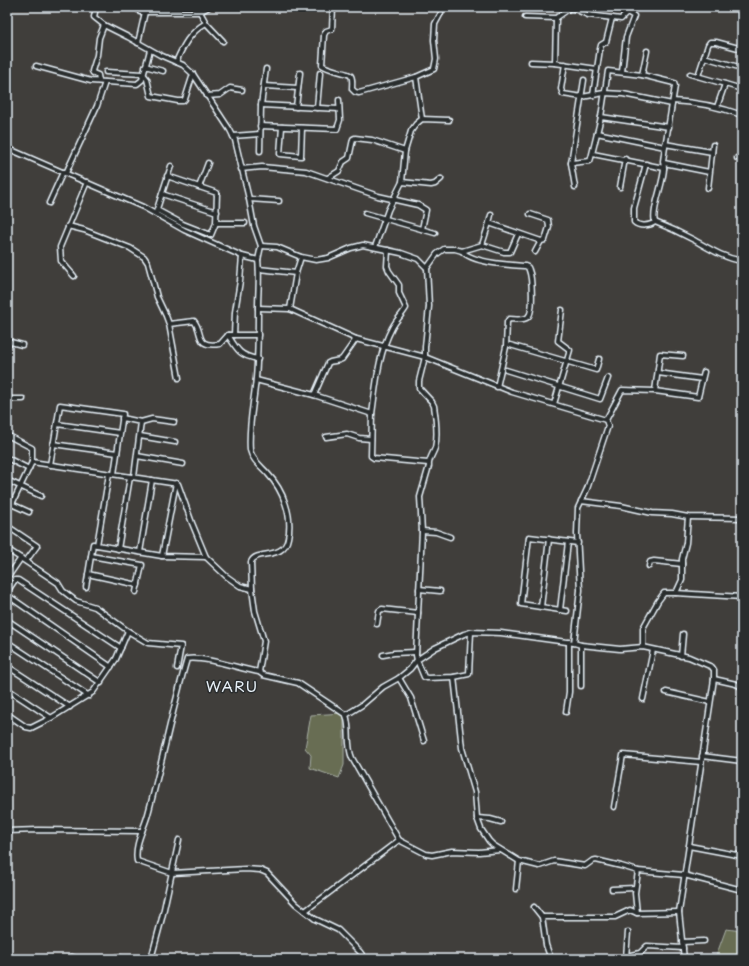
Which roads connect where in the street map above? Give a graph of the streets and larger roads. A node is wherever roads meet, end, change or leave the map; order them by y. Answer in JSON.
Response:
{"nodes":[{"id":1,"x":96,"y":7,"type":"edge"},
{"id":2,"x":140,"y":7,"type":"edge"},
{"id":3,"x":195,"y":7,"type":"edge"},
{"id":4,"x":209,"y":7,"type":"edge"},
{"id":5,"x":333,"y":7,"type":"edge"},
{"id":6,"x":442,"y":7,"type":"edge"},
{"id":7,"x":570,"y":7,"type":"edge"},
{"id":8,"x":629,"y":7,"type":"edge"},
{"id":9,"x":145,"y":12,"type":"junction"},
{"id":10,"x":200,"y":12,"type":"junction"},
{"id":11,"x":627,"y":12,"type":"junction"},
{"id":12,"x":525,"y":17,"type":"dead end"},
{"id":13,"x":556,"y":18,"type":"junction"},
{"id":14,"x":612,"y":18,"type":"junction"},
{"id":15,"x":206,"y":23,"type":"junction"},
{"id":16,"x":104,"y":25,"type":"junction"},
{"id":17,"x":223,"y":41,"type":"dead end"},
{"id":18,"x":138,"y":43,"type":"junction"},
{"id":19,"x":742,"y":49,"type":"edge"},
{"id":20,"x":150,"y":50,"type":"junction"},
{"id":21,"x":647,"y":51,"type":"dead end"},
{"id":22,"x":704,"y":58,"type":"junction"},
{"id":23,"x":176,"y":62,"type":"junction"},
{"id":24,"x":531,"y":62,"type":"dead end"},
{"id":25,"x":555,"y":63,"type":"junction"},
{"id":26,"x":565,"y":64,"type":"junction"},
{"id":27,"x":36,"y":66,"type":"dead end"},
{"id":28,"x":145,"y":66,"type":"junction"},
{"id":29,"x":266,"y":68,"type":"dead end"},
{"id":30,"x":742,"y":68,"type":"edge"},
{"id":31,"x":597,"y":69,"type":"junction"},
{"id":32,"x":106,"y":72,"type":"dead end"},
{"id":33,"x":163,"y":72,"type":"dead end"},
{"id":34,"x":622,"y":72,"type":"junction"},
{"id":35,"x":300,"y":73,"type":"dead end"},
{"id":36,"x":320,"y":73,"type":"dead end"},
{"id":37,"x":143,"y":74,"type":"junction"},
{"id":38,"x":193,"y":74,"type":"junction"},
{"id":39,"x":690,"y":74,"type":"dead end"},
{"id":40,"x":642,"y":75,"type":"junction"},
{"id":41,"x":698,"y":76,"type":"junction"},
{"id":42,"x":416,"y":77,"type":"junction"},
{"id":43,"x":584,"y":80,"type":"dead end"},
{"id":44,"x":99,"y":81,"type":"junction"},
{"id":45,"x":105,"y":82,"type":"junction"},
{"id":46,"x":724,"y":84,"type":"junction"},
{"id":47,"x":264,"y":86,"type":"junction"},
{"id":48,"x":298,"y":88,"type":"junction"},
{"id":49,"x":742,"y":89,"type":"edge"},
{"id":50,"x":242,"y":90,"type":"dead end"},
{"id":51,"x":604,"y":93,"type":"junction"},
{"id":52,"x":593,"y":95,"type":"junction"},
{"id":53,"x":207,"y":96,"type":"junction"},
{"id":54,"x":582,"y":97,"type":"junction"},
{"id":55,"x":339,"y":100,"type":"dead end"},
{"id":56,"x":672,"y":102,"type":"junction"},
{"id":57,"x":261,"y":105,"type":"junction"},
{"id":58,"x":296,"y":107,"type":"junction"},
{"id":59,"x":717,"y":107,"type":"junction"},
{"id":60,"x":317,"y":108,"type":"junction"},
{"id":61,"x":339,"y":109,"type":"junction"},
{"id":62,"x":742,"y":115,"type":"edge"},
{"id":63,"x":601,"y":117,"type":"junction"},
{"id":64,"x":422,"y":119,"type":"junction"},
{"id":65,"x":449,"y":120,"type":"dead end"},
{"id":66,"x":260,"y":126,"type":"junction"},
{"id":67,"x":282,"y":127,"type":"junction"},
{"id":68,"x":302,"y":128,"type":"junction"},
{"id":69,"x":668,"y":128,"type":"junction"},
{"id":70,"x":597,"y":133,"type":"junction"},
{"id":71,"x":260,"y":134,"type":"junction"},
{"id":72,"x":233,"y":136,"type":"junction"},
{"id":73,"x":665,"y":145,"type":"junction"},
{"id":74,"x":713,"y":145,"type":"dead end"},
{"id":75,"x":7,"y":148,"type":"edge"},
{"id":76,"x":260,"y":151,"type":"dead end"},
{"id":77,"x":404,"y":151,"type":"junction"},
{"id":78,"x":712,"y":152,"type":"junction"},
{"id":79,"x":593,"y":154,"type":"junction"},
{"id":80,"x":736,"y":158,"type":"dead end"},
{"id":81,"x":742,"y":158,"type":"edge"},
{"id":82,"x":625,"y":159,"type":"junction"},
{"id":83,"x":208,"y":163,"type":"dead end"},
{"id":84,"x":571,"y":163,"type":"junction"},
{"id":85,"x":646,"y":164,"type":"junction"},
{"id":86,"x":171,"y":166,"type":"dead end"},
{"id":87,"x":664,"y":166,"type":"junction"},
{"id":88,"x":241,"y":169,"type":"junction"},
{"id":89,"x":709,"y":172,"type":"junction"},
{"id":90,"x":65,"y":173,"type":"junction"},
{"id":91,"x":167,"y":176,"type":"junction"},
{"id":92,"x":328,"y":178,"type":"junction"},
{"id":93,"x":441,"y":179,"type":"dead end"},
{"id":94,"x":87,"y":182,"type":"junction"},
{"id":95,"x":402,"y":182,"type":"junction"},
{"id":96,"x":199,"y":187,"type":"junction"},
{"id":97,"x":575,"y":187,"type":"dead end"},
{"id":98,"x":620,"y":187,"type":"dead end"},
{"id":99,"x":708,"y":188,"type":"dead end"},
{"id":100,"x":162,"y":194,"type":"junction"},
{"id":101,"x":249,"y":199,"type":"junction"},
{"id":102,"x":393,"y":199,"type":"junction"},
{"id":103,"x":279,"y":201,"type":"dead end"},
{"id":104,"x":49,"y":203,"type":"dead end"},
{"id":105,"x":156,"y":212,"type":"junction"},
{"id":106,"x":217,"y":212,"type":"junction"},
{"id":107,"x":366,"y":213,"type":"dead end"},
{"id":108,"x":530,"y":214,"type":"dead end"},
{"id":109,"x":490,"y":215,"type":"dead end"},
{"id":110,"x":385,"y":219,"type":"junction"},
{"id":111,"x":655,"y":222,"type":"junction"},
{"id":112,"x":216,"y":223,"type":"junction"},
{"id":113,"x":245,"y":223,"type":"dead end"},
{"id":114,"x":489,"y":223,"type":"junction"},
{"id":115,"x":68,"y":226,"type":"junction"},
{"id":116,"x":422,"y":230,"type":"junction"},
{"id":117,"x":435,"y":233,"type":"dead end"},
{"id":118,"x":518,"y":234,"type":"junction"},
{"id":119,"x":541,"y":241,"type":"junction"},
{"id":120,"x":482,"y":245,"type":"junction"},
{"id":121,"x":261,"y":246,"type":"junction"},
{"id":122,"x":375,"y":247,"type":"junction"},
{"id":123,"x":388,"y":250,"type":"junction"},
{"id":124,"x":462,"y":251,"type":"junction"},
{"id":125,"x":536,"y":252,"type":"dead end"},
{"id":126,"x":242,"y":256,"type":"junction"},
{"id":127,"x":301,"y":257,"type":"junction"},
{"id":128,"x":258,"y":260,"type":"junction"},
{"id":129,"x":742,"y":261,"type":"edge"},
{"id":130,"x":427,"y":268,"type":"junction"},
{"id":131,"x":259,"y":269,"type":"junction"},
{"id":132,"x":296,"y":273,"type":"junction"},
{"id":133,"x":74,"y":276,"type":"dead end"},
{"id":134,"x":258,"y":308,"type":"junction"},
{"id":135,"x":290,"y":309,"type":"junction"},
{"id":136,"x":562,"y":310,"type":"dead end"},
{"id":137,"x":169,"y":324,"type":"junction"},
{"id":138,"x":234,"y":335,"type":"junction"},
{"id":139,"x":258,"y":335,"type":"junction"},
{"id":140,"x":228,"y":336,"type":"junction"},
{"id":141,"x":356,"y":339,"type":"junction"},
{"id":142,"x":7,"y":341,"type":"edge"},
{"id":143,"x":22,"y":345,"type":"dead end"},
{"id":144,"x":510,"y":345,"type":"dead end"},
{"id":145,"x":384,"y":346,"type":"junction"},
{"id":146,"x":683,"y":356,"type":"dead end"},
{"id":147,"x":425,"y":357,"type":"junction"},
{"id":148,"x":258,"y":359,"type":"junction"},
{"id":149,"x":599,"y":359,"type":"dead end"},
{"id":150,"x":566,"y":362,"type":"junction"},
{"id":151,"x":506,"y":370,"type":"dead end"},
{"id":152,"x":704,"y":372,"type":"dead end"},
{"id":153,"x":658,"y":373,"type":"junction"},
{"id":154,"x":179,"y":378,"type":"dead end"},
{"id":155,"x":608,"y":378,"type":"dead end"},
{"id":156,"x":702,"y":378,"type":"junction"},
{"id":157,"x":256,"y":380,"type":"junction"},
{"id":158,"x":559,"y":386,"type":"junction"},
{"id":159,"x":497,"y":387,"type":"junction"},
{"id":160,"x":656,"y":391,"type":"junction"},
{"id":161,"x":314,"y":395,"type":"junction"},
{"id":162,"x":7,"y":398,"type":"edge"},
{"id":163,"x":23,"y":399,"type":"dead end"},
{"id":164,"x":554,"y":404,"type":"junction"},
{"id":165,"x":372,"y":414,"type":"junction"},
{"id":166,"x":122,"y":418,"type":"junction"},
{"id":167,"x":606,"y":420,"type":"junction"},
{"id":168,"x":142,"y":422,"type":"junction"},
{"id":169,"x":174,"y":422,"type":"dead end"},
{"id":170,"x":57,"y":424,"type":"junction"},
{"id":171,"x":120,"y":433,"type":"junction"},
{"id":172,"x":7,"y":435,"type":"edge"},
{"id":173,"x":140,"y":436,"type":"junction"},
{"id":174,"x":326,"y":437,"type":"dead end"},
{"id":175,"x":371,"y":439,"type":"junction"},
{"id":176,"x":175,"y":442,"type":"dead end"},
{"id":177,"x":54,"y":444,"type":"junction"},
{"id":178,"x":117,"y":453,"type":"junction"},
{"id":179,"x":137,"y":456,"type":"junction"},
{"id":180,"x":7,"y":458,"type":"edge"},
{"id":181,"x":32,"y":462,"type":"junction"},
{"id":182,"x":428,"y":463,"type":"junction"},
{"id":183,"x":183,"y":464,"type":"dead end"},
{"id":184,"x":50,"y":465,"type":"junction"},
{"id":185,"x":29,"y":468,"type":"junction"},
{"id":186,"x":108,"y":474,"type":"junction"},
{"id":187,"x":114,"y":474,"type":"junction"},
{"id":188,"x":132,"y":477,"type":"junction"},
{"id":189,"x":7,"y":480,"type":"edge"},
{"id":190,"x":152,"y":480,"type":"junction"},
{"id":191,"x":176,"y":483,"type":"junction"},
{"id":192,"x":21,"y":486,"type":"junction"},
{"id":193,"x":41,"y":496,"type":"dead end"},
{"id":194,"x":581,"y":501,"type":"junction"},
{"id":195,"x":7,"y":502,"type":"edge"},
{"id":196,"x":12,"y":504,"type":"junction"},
{"id":197,"x":29,"y":512,"type":"dead end"},
{"id":198,"x":688,"y":517,"type":"junction"},
{"id":199,"x":742,"y":518,"type":"edge"},
{"id":200,"x":7,"y":526,"type":"edge"},
{"id":201,"x":422,"y":531,"type":"junction"},
{"id":202,"x":450,"y":537,"type":"dead end"},
{"id":203,"x":549,"y":539,"type":"junction"},
{"id":204,"x":568,"y":542,"type":"junction"},
{"id":205,"x":578,"y":543,"type":"junction"},
{"id":206,"x":97,"y":545,"type":"junction"},
{"id":207,"x":7,"y":549,"type":"edge"},
{"id":208,"x":118,"y":549,"type":"junction"},
{"id":209,"x":140,"y":552,"type":"junction"},
{"id":210,"x":91,"y":556,"type":"junction"},
{"id":211,"x":162,"y":556,"type":"junction"},
{"id":212,"x":206,"y":557,"type":"junction"},
{"id":213,"x":21,"y":558,"type":"junction"},
{"id":214,"x":26,"y":562,"type":"junction"},
{"id":215,"x":682,"y":564,"type":"junction"},
{"id":216,"x":649,"y":566,"type":"dead end"},
{"id":217,"x":7,"y":572,"type":"edge"},
{"id":218,"x":88,"y":574,"type":"junction"},
{"id":219,"x":138,"y":585,"type":"junction"},
{"id":220,"x":86,"y":587,"type":"dead end"},
{"id":221,"x":252,"y":589,"type":"junction"},
{"id":222,"x":419,"y":589,"type":"junction"},
{"id":223,"x":440,"y":591,"type":"dead end"},
{"id":224,"x":136,"y":592,"type":"dead end"},
{"id":225,"x":676,"y":593,"type":"junction"},
{"id":226,"x":7,"y":594,"type":"edge"},
{"id":227,"x":742,"y":597,"type":"edge"},
{"id":228,"x":541,"y":607,"type":"junction"},
{"id":229,"x":560,"y":610,"type":"junction"},
{"id":230,"x":567,"y":611,"type":"dead end"},
{"id":231,"x":418,"y":613,"type":"junction"},
{"id":232,"x":7,"y":620,"type":"edge"},
{"id":233,"x":376,"y":624,"type":"dead end"},
{"id":234,"x":128,"y":631,"type":"junction"},
{"id":235,"x":471,"y":632,"type":"junction"},
{"id":236,"x":683,"y":634,"type":"dead end"},
{"id":237,"x":7,"y":642,"type":"edge"},
{"id":238,"x":572,"y":642,"type":"junction"},
{"id":239,"x":581,"y":645,"type":"junction"},
{"id":240,"x":643,"y":647,"type":"junction"},
{"id":241,"x":121,"y":648,"type":"junction"},
{"id":242,"x":653,"y":650,"type":"junction"},
{"id":243,"x":416,"y":652,"type":"junction"},
{"id":244,"x":383,"y":655,"type":"dead end"},
{"id":245,"x":681,"y":656,"type":"junction"},
{"id":246,"x":417,"y":660,"type":"junction"},
{"id":247,"x":7,"y":666,"type":"edge"},
{"id":248,"x":111,"y":667,"type":"junction"},
{"id":249,"x":177,"y":668,"type":"dead end"},
{"id":250,"x":260,"y":672,"type":"junction"},
{"id":251,"x":454,"y":677,"type":"junction"},
{"id":252,"x":400,"y":678,"type":"junction"},
{"id":253,"x":714,"y":679,"type":"junction"},
{"id":254,"x":101,"y":683,"type":"junction"},
{"id":255,"x":580,"y":686,"type":"dead end"},
{"id":256,"x":742,"y":687,"type":"edge"},
{"id":257,"x":7,"y":689,"type":"edge"},
{"id":258,"x":666,"y":692,"type":"dead end"},
{"id":259,"x":89,"y":696,"type":"junction"},
{"id":260,"x":643,"y":699,"type":"dead end"},
{"id":261,"x":710,"y":702,"type":"junction"},
{"id":262,"x":70,"y":707,"type":"junction"},
{"id":263,"x":566,"y":712,"type":"dead end"},
{"id":264,"x":7,"y":714,"type":"edge"},
{"id":265,"x":346,"y":714,"type":"junction"},
{"id":266,"x":51,"y":718,"type":"junction"},
{"id":267,"x":424,"y":741,"type":"dead end"},
{"id":268,"x":702,"y":756,"type":"junction"},
{"id":269,"x":742,"y":761,"type":"edge"},
{"id":270,"x":701,"y":762,"type":"junction"},
{"id":271,"x":614,"y":807,"type":"dead end"},
{"id":272,"x":477,"y":818,"type":"junction"},
{"id":273,"x":501,"y":822,"type":"dead end"},
{"id":274,"x":7,"y":831,"type":"edge"},
{"id":275,"x":142,"y":831,"type":"junction"},
{"id":276,"x":178,"y":840,"type":"dead end"},
{"id":277,"x":399,"y":840,"type":"junction"},
{"id":278,"x":689,"y":846,"type":"junction"},
{"id":279,"x":500,"y":850,"type":"junction"},
{"id":280,"x":742,"y":856,"type":"edge"},
{"id":281,"x":519,"y":861,"type":"junction"},
{"id":282,"x":638,"y":872,"type":"junction"},
{"id":283,"x":172,"y":873,"type":"junction"},
{"id":284,"x":684,"y":875,"type":"junction"},
{"id":285,"x":635,"y":888,"type":"junction"},
{"id":286,"x":516,"y":889,"type":"dead end"},
{"id":287,"x":612,"y":889,"type":"dead end"},
{"id":288,"x":742,"y":890,"type":"edge"},
{"id":289,"x":534,"y":907,"type":"dead end"},
{"id":290,"x":305,"y":911,"type":"junction"},
{"id":291,"x":679,"y":912,"type":"junction"},
{"id":292,"x":637,"y":913,"type":"junction"},
{"id":293,"x":542,"y":917,"type":"junction"},
{"id":294,"x":628,"y":932,"type":"dead end"},
{"id":295,"x":704,"y":940,"type":"dead end"},
{"id":296,"x":682,"y":942,"type":"junction"},
{"id":297,"x":683,"y":948,"type":"junction"},
{"id":298,"x":72,"y":957,"type":"dead end"},
{"id":299,"x":116,"y":957,"type":"dead end"},
{"id":300,"x":626,"y":958,"type":"edge"},
{"id":301,"x":77,"y":959,"type":"edge"},
{"id":302,"x":125,"y":959,"type":"edge"},
{"id":303,"x":151,"y":959,"type":"edge"},
{"id":304,"x":365,"y":959,"type":"edge"},
{"id":305,"x":552,"y":959,"type":"edge"},
{"id":306,"x":684,"y":959,"type":"edge"}],
"edges":[{"from":1,"to":16,"type":"street"},
{"from":2,"to":9,"type":"street"},
{"from":3,"to":10,"type":"street"},
{"from":4,"to":10,"type":"street"},
{"from":5,"to":42,"type":"street"},
{"from":6,"to":42,"type":"street"},
{"from":7,"to":13,"type":"street"},
{"from":7,"to":14,"type":"street"},
{"from":8,"to":11,"type":"street"},
{"from":9,"to":10,"type":"street"},
{"from":9,"to":18,"type":"street"},
{"from":10,"to":15,"type":"street"},
{"from":11,"to":14,"type":"street"},
{"from":11,"to":34,"type":"street"},
{"from":12,"to":13,"type":"street"},
{"from":13,"to":25,"type":"street"},
{"from":14,"to":31,"type":"street"},
{"from":15,"to":17,"type":"street"},
{"from":15,"to":23,"type":"street"},
{"from":16,"to":18,"type":"street"},
{"from":16,"to":44,"type":"street"},
{"from":18,"to":20,"type":"street"},
{"from":19,"to":22,"type":"street"},
{"from":20,"to":23,"type":"street"},
{"from":20,"to":28,"type":"street"},
{"from":21,"to":40,"type":"street"},
{"from":22,"to":30,"type":"street"},
{"from":22,"to":41,"type":"street"},
{"from":23,"to":38,"type":"street"},
{"from":24,"to":25,"type":"street"},
{"from":25,"to":26,"type":"street"},
{"from":26,"to":31,"type":"street"},
{"from":26,"to":54,"type":"street"},
{"from":27,"to":44,"type":"street"},
{"from":28,"to":33,"type":"street"},
{"from":28,"to":37,"type":"street"},
{"from":29,"to":47,"type":"street"},
{"from":31,"to":52,"type":"street"},
{"from":32,"to":37,"type":"street"},
{"from":34,"to":40,"type":"street"},
{"from":34,"to":51,"type":"street"},
{"from":35,"to":48,"type":"street"},
{"from":36,"to":60,"type":"street"},
{"from":37,"to":38,"type":"street"},
{"from":37,"to":45,"type":"street"},
{"from":38,"to":53,"type":"street"},
{"from":39,"to":41,"type":"street"},
{"from":40,"to":56,"type":"street"},
{"from":41,"to":46,"type":"street"},
{"from":42,"to":64,"type":"street"},
{"from":43,"to":54,"type":"street"},
{"from":44,"to":45,"type":"street"},
{"from":45,"to":90,"type":"street"},
{"from":46,"to":49,"type":"street"},
{"from":46,"to":59,"type":"street"},
{"from":47,"to":48,"type":"street"},
{"from":47,"to":57,"type":"street"},
{"from":48,"to":58,"type":"street"},
{"from":50,"to":53,"type":"street"},
{"from":51,"to":52,"type":"street"},
{"from":51,"to":56,"type":"street"},
{"from":51,"to":63,"type":"street"},
{"from":52,"to":54,"type":"street"},
{"from":53,"to":72,"type":"street"},
{"from":54,"to":84,"type":"street"},
{"from":55,"to":61,"type":"street"},
{"from":56,"to":59,"type":"street"},
{"from":56,"to":69,"type":"street"},
{"from":57,"to":58,"type":"street"},
{"from":57,"to":66,"type":"street"},
{"from":58,"to":60,"type":"street"},
{"from":59,"to":62,"type":"street"},
{"from":60,"to":61,"type":"street"},
{"from":61,"to":68,"type":"street"},
{"from":63,"to":69,"type":"street"},
{"from":63,"to":70,"type":"street"},
{"from":64,"to":65,"type":"street"},
{"from":64,"to":77,"type":"street"},
{"from":66,"to":67,"type":"street"},
{"from":66,"to":71,"type":"street"},
{"from":67,"to":68,"type":"street"},
{"from":67,"to":68,"type":"street"},
{"from":69,"to":73,"type":"street"},
{"from":70,"to":73,"type":"street"},
{"from":70,"to":79,"type":"street"},
{"from":71,"to":72,"type":"street"},
{"from":71,"to":76,"type":"street"},
{"from":72,"to":88,"type":"street"},
{"from":73,"to":78,"type":"street"},
{"from":73,"to":87,"type":"street"},
{"from":74,"to":78,"type":"street"},
{"from":75,"to":90,"type":"street"},
{"from":77,"to":92,"type":"street"},
{"from":77,"to":95,"type":"street"},
{"from":78,"to":89,"type":"street"},
{"from":79,"to":82,"type":"street"},
{"from":79,"to":84,"type":"street"},
{"from":80,"to":81,"type":"street"},
{"from":82,"to":85,"type":"street"},
{"from":82,"to":98,"type":"street"},
{"from":83,"to":96,"type":"street"},
{"from":84,"to":97,"type":"street"},
{"from":85,"to":87,"type":"street"},
{"from":85,"to":111,"type":"street"},
{"from":86,"to":91,"type":"street"},
{"from":87,"to":89,"type":"street"},
{"from":87,"to":111,"type":"street"},
{"from":88,"to":92,"type":"street"},
{"from":88,"to":101,"type":"street"},
{"from":89,"to":99,"type":"street"},
{"from":90,"to":94,"type":"street"},
{"from":90,"to":104,"type":"street"},
{"from":91,"to":96,"type":"street"},
{"from":91,"to":100,"type":"street"},
{"from":92,"to":102,"type":"street"},
{"from":93,"to":95,"type":"street"},
{"from":94,"to":105,"type":"street"},
{"from":94,"to":115,"type":"street"},
{"from":95,"to":102,"type":"street"},
{"from":96,"to":106,"type":"street"},
{"from":100,"to":105,"type":"street"},
{"from":100,"to":106,"type":"street"},
{"from":101,"to":103,"type":"street"},
{"from":101,"to":121,"type":"street"},
{"from":102,"to":110,"type":"street"},
{"from":102,"to":116,"type":"street"},
{"from":105,"to":112,"type":"street"},
{"from":105,"to":126,"type":"street"},
{"from":106,"to":112,"type":"street"},
{"from":107,"to":110,"type":"street"},
{"from":108,"to":119,"type":"street"},
{"from":109,"to":114,"type":"street"},
{"from":110,"to":116,"type":"street"},
{"from":110,"to":122,"type":"street"},
{"from":111,"to":129,"type":"street"},
{"from":112,"to":113,"type":"street"},
{"from":114,"to":118,"type":"street"},
{"from":114,"to":120,"type":"street"},
{"from":115,"to":133,"type":"street"},
{"from":115,"to":137,"type":"street"},
{"from":116,"to":117,"type":"street"},
{"from":118,"to":119,"type":"street"},
{"from":118,"to":120,"type":"street"},
{"from":119,"to":125,"type":"street"},
{"from":120,"to":124,"type":"street"},
{"from":121,"to":127,"type":"street"},
{"from":121,"to":128,"type":"street"},
{"from":122,"to":123,"type":"street"},
{"from":122,"to":127,"type":"street"},
{"from":123,"to":130,"type":"street"},
{"from":123,"to":145,"type":"street"},
{"from":124,"to":130,"type":"street"},
{"from":124,"to":159,"type":"street"},
{"from":126,"to":128,"type":"street"},
{"from":126,"to":138,"type":"street"},
{"from":127,"to":132,"type":"street"},
{"from":128,"to":131,"type":"street"},
{"from":130,"to":147,"type":"street"},
{"from":131,"to":132,"type":"street"},
{"from":131,"to":134,"type":"street"},
{"from":132,"to":135,"type":"street"},
{"from":134,"to":135,"type":"street"},
{"from":134,"to":139,"type":"street"},
{"from":135,"to":141,"type":"street"},
{"from":136,"to":150,"type":"street"},
{"from":137,"to":140,"type":"street"},
{"from":137,"to":154,"type":"street"},
{"from":138,"to":139,"type":"street"},
{"from":138,"to":140,"type":"street"},
{"from":139,"to":148,"type":"street"},
{"from":140,"to":148,"type":"street"},
{"from":141,"to":145,"type":"street"},
{"from":141,"to":161,"type":"street"},
{"from":142,"to":143,"type":"street"},
{"from":144,"to":150,"type":"street"},
{"from":145,"to":147,"type":"street"},
{"from":145,"to":165,"type":"street"},
{"from":146,"to":153,"type":"street"},
{"from":147,"to":159,"type":"street"},
{"from":147,"to":182,"type":"street"},
{"from":148,"to":157,"type":"street"},
{"from":149,"to":150,"type":"street"},
{"from":150,"to":158,"type":"street"},
{"from":151,"to":158,"type":"street"},
{"from":152,"to":156,"type":"street"},
{"from":153,"to":156,"type":"street"},
{"from":153,"to":160,"type":"street"},
{"from":155,"to":158,"type":"street"},
{"from":156,"to":160,"type":"street"},
{"from":157,"to":161,"type":"street"},
{"from":157,"to":221,"type":"street"},
{"from":158,"to":164,"type":"street"},
{"from":159,"to":164,"type":"street"},
{"from":160,"to":167,"type":"street"},
{"from":161,"to":165,"type":"street"},
{"from":162,"to":163,"type":"street"},
{"from":164,"to":167,"type":"street"},
{"from":165,"to":175,"type":"street"},
{"from":166,"to":168,"type":"street"},
{"from":166,"to":170,"type":"street"},
{"from":166,"to":171,"type":"street"},
{"from":167,"to":194,"type":"street"},
{"from":168,"to":169,"type":"street"},
{"from":168,"to":173,"type":"street"},
{"from":170,"to":171,"type":"street"},
{"from":170,"to":177,"type":"street"},
{"from":171,"to":178,"type":"street"},
{"from":172,"to":181,"type":"street"},
{"from":173,"to":176,"type":"street"},
{"from":173,"to":179,"type":"street"},
{"from":174,"to":175,"type":"street"},
{"from":175,"to":182,"type":"street"},
{"from":177,"to":178,"type":"street"},
{"from":177,"to":184,"type":"street"},
{"from":178,"to":187,"type":"street"},
{"from":179,"to":183,"type":"street"},
{"from":179,"to":188,"type":"street"},
{"from":180,"to":185,"type":"street"},
{"from":181,"to":184,"type":"street"},
{"from":181,"to":185,"type":"street"},
{"from":182,"to":201,"type":"street"},
{"from":184,"to":186,"type":"street"},
{"from":185,"to":192,"type":"street"},
{"from":186,"to":187,"type":"street"},
{"from":186,"to":206,"type":"street"},
{"from":187,"to":188,"type":"street"},
{"from":188,"to":190,"type":"street"},
{"from":188,"to":208,"type":"street"},
{"from":189,"to":192,"type":"street"},
{"from":190,"to":191,"type":"street"},
{"from":190,"to":209,"type":"street"},
{"from":191,"to":211,"type":"street"},
{"from":191,"to":212,"type":"street"},
{"from":192,"to":193,"type":"street"},
{"from":192,"to":196,"type":"street"},
{"from":194,"to":198,"type":"street"},
{"from":194,"to":205,"type":"street"},
{"from":195,"to":196,"type":"street"},
{"from":196,"to":197,"type":"street"},
{"from":198,"to":199,"type":"street"},
{"from":198,"to":215,"type":"street"},
{"from":200,"to":214,"type":"street"},
{"from":201,"to":202,"type":"street"},
{"from":201,"to":222,"type":"street"},
{"from":203,"to":204,"type":"street"},
{"from":203,"to":228,"type":"street"},
{"from":203,"to":228,"type":"street"},
{"from":204,"to":205,"type":"street"},
{"from":204,"to":229,"type":"street"},
{"from":205,"to":238,"type":"street"},
{"from":206,"to":208,"type":"street"},
{"from":206,"to":210,"type":"street"},
{"from":207,"to":213,"type":"street"},
{"from":208,"to":209,"type":"street"},
{"from":209,"to":211,"type":"street"},
{"from":210,"to":218,"type":"street"},
{"from":210,"to":219,"type":"street"},
{"from":211,"to":212,"type":"street"},
{"from":212,"to":221,"type":"street"},
{"from":213,"to":214,"type":"street"},
{"from":213,"to":217,"type":"street"},
{"from":214,"to":234,"type":"street"},
{"from":215,"to":216,"type":"street"},
{"from":215,"to":225,"type":"street"},
{"from":218,"to":219,"type":"street"},
{"from":218,"to":220,"type":"street"},
{"from":219,"to":224,"type":"street"},
{"from":221,"to":250,"type":"street"},
{"from":222,"to":223,"type":"street"},
{"from":222,"to":231,"type":"street"},
{"from":225,"to":227,"type":"street"},
{"from":225,"to":240,"type":"street"},
{"from":226,"to":241,"type":"street"},
{"from":226,"to":248,"type":"street"},
{"from":228,"to":229,"type":"street"},
{"from":229,"to":230,"type":"street"},
{"from":231,"to":233,"type":"street"},
{"from":231,"to":243,"type":"street"},
{"from":232,"to":254,"type":"street"},
{"from":234,"to":241,"type":"street"},
{"from":234,"to":249,"type":"street"},
{"from":235,"to":238,"type":"street"},
{"from":235,"to":246,"type":"street"},
{"from":235,"to":251,"type":"street"},
{"from":236,"to":245,"type":"street"},
{"from":237,"to":259,"type":"street"},
{"from":238,"to":239,"type":"street"},
{"from":238,"to":263,"type":"street"},
{"from":239,"to":240,"type":"street"},
{"from":239,"to":255,"type":"street"},
{"from":240,"to":242,"type":"street"},
{"from":241,"to":248,"type":"street"},
{"from":242,"to":245,"type":"street"},
{"from":242,"to":260,"type":"street"},
{"from":243,"to":244,"type":"street"},
{"from":243,"to":246,"type":"street"},
{"from":245,"to":253,"type":"street"},
{"from":246,"to":251,"type":"street"},
{"from":246,"to":252,"type":"street"},
{"from":247,"to":262,"type":"street"},
{"from":248,"to":254,"type":"street"},
{"from":250,"to":265,"type":"street"},
{"from":250,"to":275,"type":"street"},
{"from":251,"to":272,"type":"street"},
{"from":252,"to":265,"type":"street"},
{"from":252,"to":267,"type":"street"},
{"from":253,"to":256,"type":"street"},
{"from":253,"to":261,"type":"street"},
{"from":254,"to":259,"type":"street"},
{"from":257,"to":266,"type":"street"},
{"from":258,"to":261,"type":"street"},
{"from":259,"to":262,"type":"street"},
{"from":261,"to":268,"type":"street"},
{"from":262,"to":266,"type":"street"},
{"from":264,"to":266,"type":"street"},
{"from":265,"to":277,"type":"street"},
{"from":268,"to":269,"type":"street"},
{"from":268,"to":270,"type":"street"},
{"from":270,"to":271,"type":"street"},
{"from":270,"to":278,"type":"street"},
{"from":272,"to":273,"type":"street"},
{"from":272,"to":279,"type":"street"},
{"from":274,"to":275,"type":"street"},
{"from":275,"to":283,"type":"street"},
{"from":276,"to":283,"type":"street"},
{"from":277,"to":279,"type":"street"},
{"from":277,"to":290,"type":"street"},
{"from":278,"to":280,"type":"street"},
{"from":278,"to":284,"type":"street"},
{"from":279,"to":281,"type":"street"},
{"from":281,"to":282,"type":"street"},
{"from":281,"to":286,"type":"street"},
{"from":282,"to":284,"type":"street"},
{"from":282,"to":285,"type":"street"},
{"from":283,"to":290,"type":"street"},
{"from":283,"to":303,"type":"street"},
{"from":284,"to":288,"type":"street"},
{"from":284,"to":291,"type":"street"},
{"from":285,"to":287,"type":"street"},
{"from":285,"to":292,"type":"street"},
{"from":289,"to":293,"type":"street"},
{"from":290,"to":304,"type":"street"},
{"from":291,"to":292,"type":"street"},
{"from":291,"to":296,"type":"street"},
{"from":292,"to":293,"type":"street"},
{"from":293,"to":305,"type":"street"},
{"from":294,"to":300,"type":"street"},
{"from":295,"to":296,"type":"street"},
{"from":296,"to":297,"type":"street"},
{"from":297,"to":300,"type":"street"},
{"from":297,"to":306,"type":"street"},
{"from":298,"to":301,"type":"street"},
{"from":299,"to":302,"type":"street"}]}
